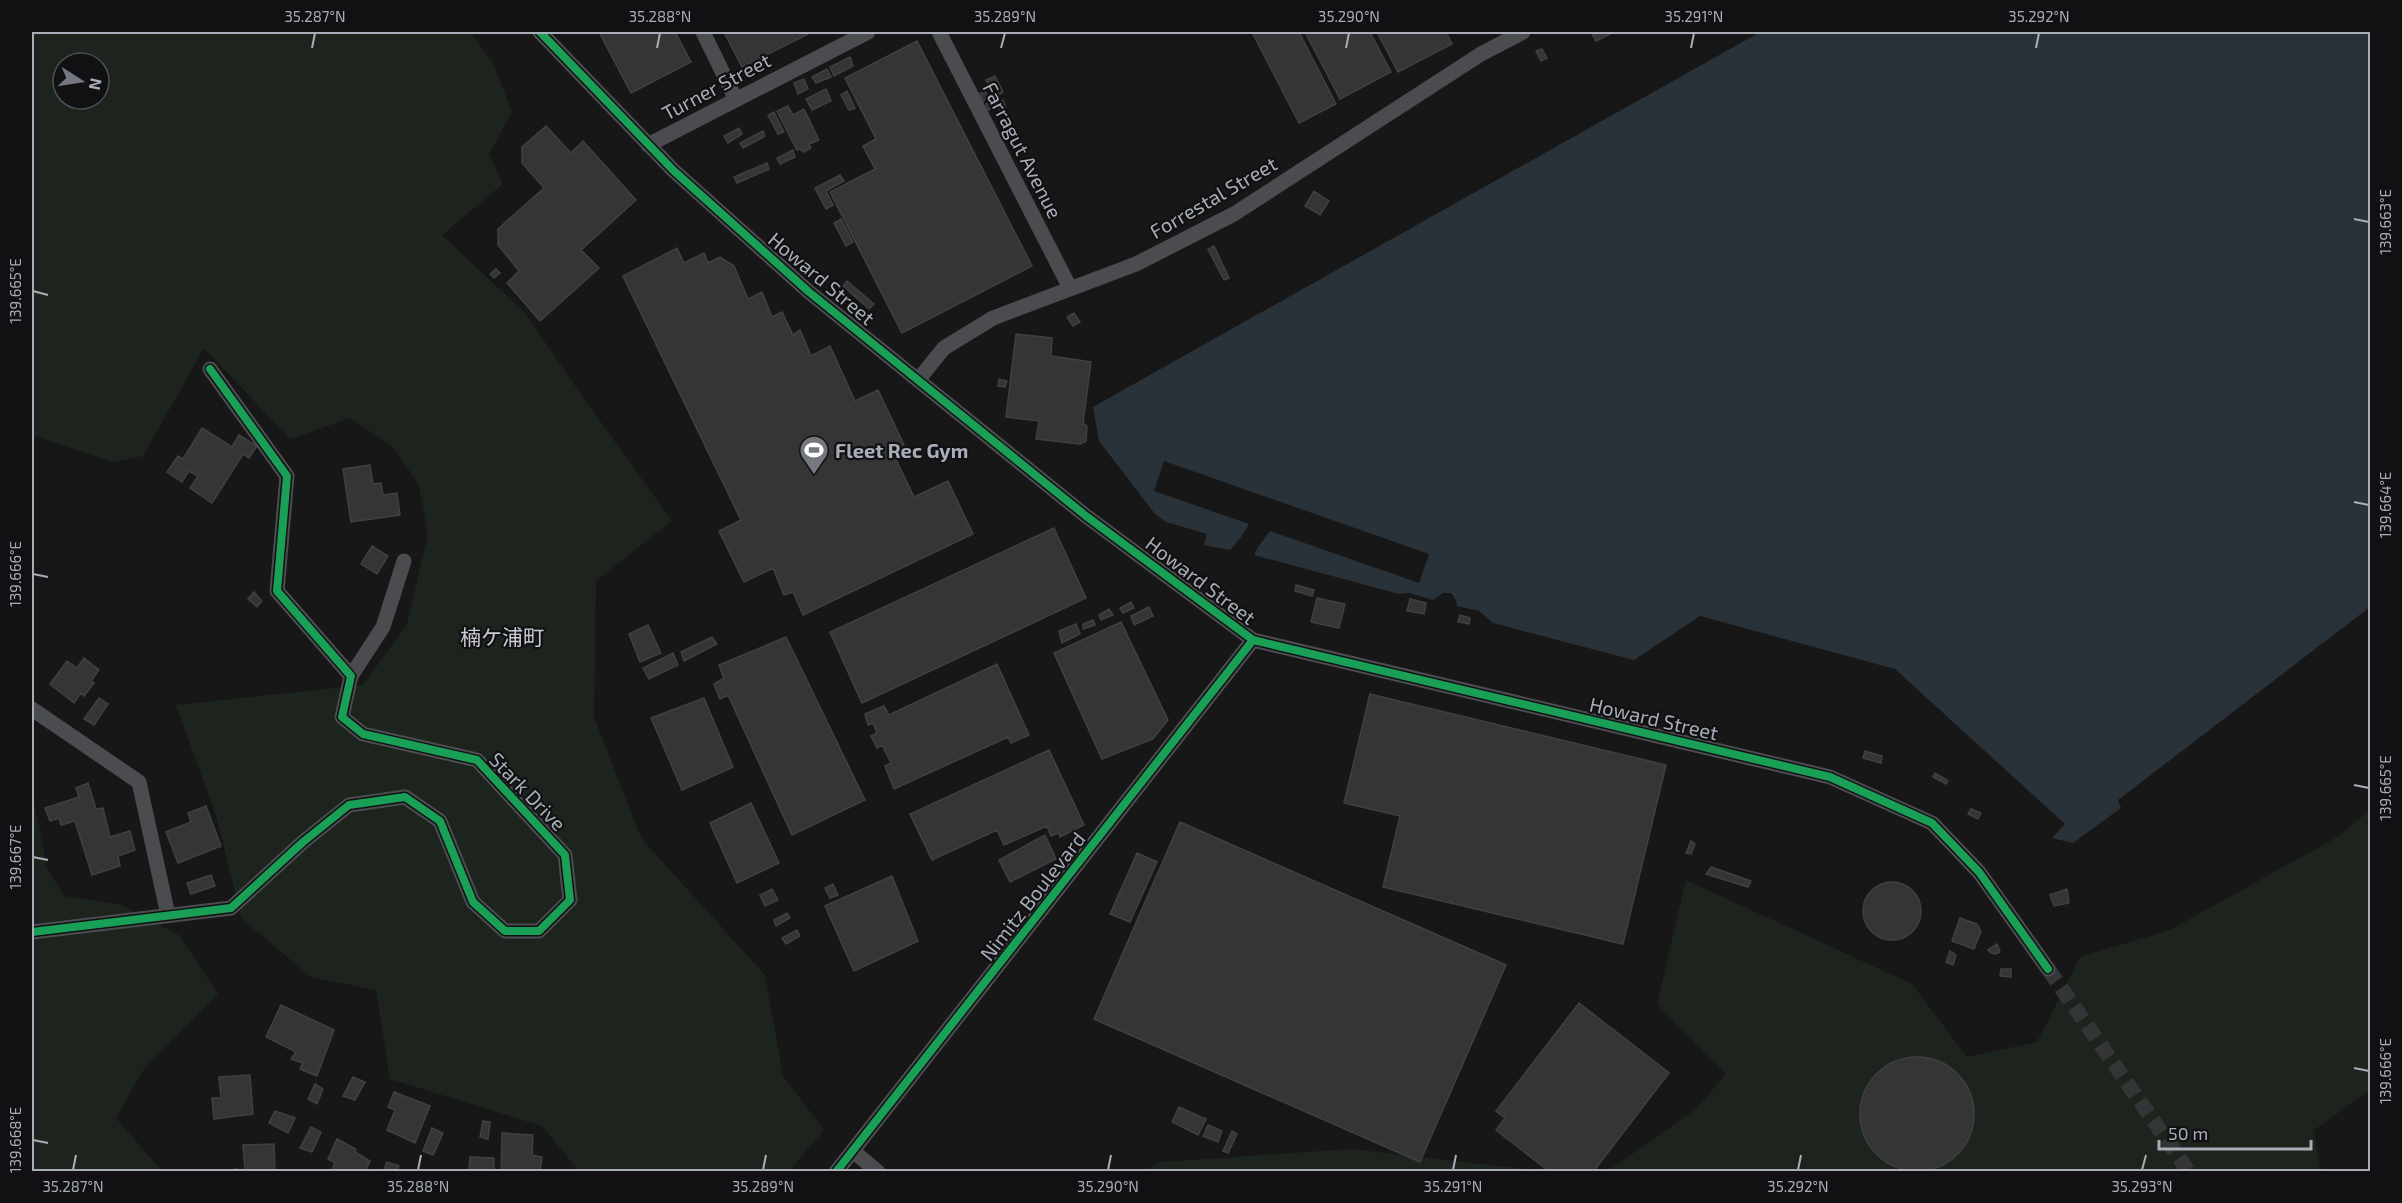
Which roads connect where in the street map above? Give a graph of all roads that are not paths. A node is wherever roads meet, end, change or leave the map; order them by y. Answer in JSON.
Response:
{"nodes":[{"id":1,"x":540,"y":32,"type":"edge"},
{"id":2,"x":703,"y":32,"type":"edge"},
{"id":3,"x":868,"y":32,"type":"edge"},
{"id":4,"x":939,"y":32,"type":"edge"},
{"id":5,"x":1523,"y":32,"type":"edge"},
{"id":6,"x":736,"y":99,"type":"junction"},
{"id":7,"x":648,"y":145,"type":"junction"},
{"id":8,"x":1070,"y":288,"type":"junction"},
{"id":9,"x":210,"y":369,"type":"dead end"},
{"id":10,"x":918,"y":380,"type":"junction"},
{"id":11,"x":404,"y":561,"type":"dead end"},
{"id":12,"x":1253,"y":640,"type":"junction"},
{"id":13,"x":351,"y":676,"type":"junction"},
{"id":14,"x":32,"y":709,"type":"edge"},
{"id":15,"x":168,"y":915,"type":"junction"},
{"id":16,"x":32,"y":933,"type":"edge"},
{"id":17,"x":2048,"y":969,"type":"tunnel mouth"},
{"id":18,"x":854,"y":1151,"type":"junction"},
{"id":19,"x":836,"y":1172,"type":"edge"},
{"id":20,"x":878,"y":1172,"type":"edge"}],
"edges":[{"from":1,"to":7,"type":"street","name":"Howard Street"},
{"from":2,"to":6,"type":"street"},
{"from":3,"to":6,"type":"street","name":"Turner Street"},
{"from":4,"to":8,"type":"street","name":"Farragut Avenue"},
{"from":5,"to":8,"type":"street","name":"Forrestal Street"},
{"from":6,"to":7,"type":"street","name":"Turner Street"},
{"from":7,"to":10,"type":"street","name":"Howard Street"},
{"from":8,"to":10,"type":"street","name":"Forrestal Street"},
{"from":9,"to":13,"type":"street"},
{"from":10,"to":12,"type":"street","name":"Howard Street"},
{"from":11,"to":13,"type":"street"},
{"from":12,"to":17,"type":"street","name":"Howard Street"},
{"from":12,"to":18,"type":"street","name":"Nimitz Boulevard"},
{"from":13,"to":15,"type":"street","name":"Stark Drive"},
{"from":14,"to":15,"type":"street"},
{"from":15,"to":16,"type":"street","name":"Stark Drive"},
{"from":18,"to":19,"type":"street","name":"Nimitz Boulevard"},
{"from":18,"to":20,"type":"street"}]}
